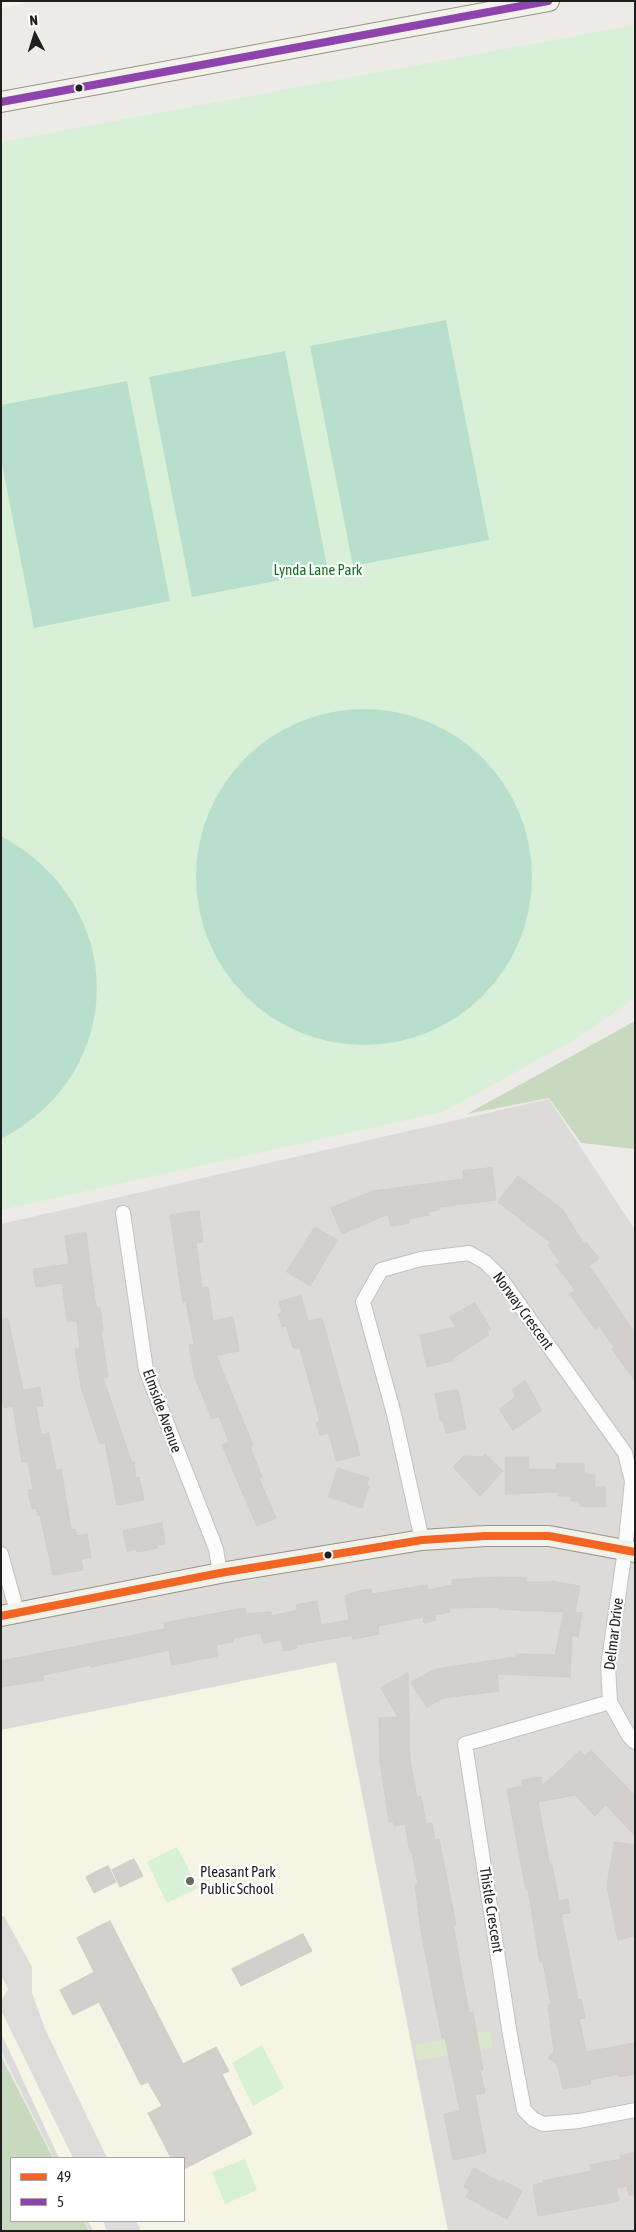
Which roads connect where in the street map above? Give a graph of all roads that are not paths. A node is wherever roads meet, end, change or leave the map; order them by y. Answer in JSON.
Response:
{"nodes":[{"id":1,"x":549,"y":1,"type":"edge"},
{"id":2,"x":1,"y":102,"type":"edge"},
{"id":3,"x":123,"y":1213,"type":"dead end"},
{"id":4,"x":422,"y":1540,"type":"junction"},
{"id":5,"x":630,"y":1551,"type":"edge"},
{"id":6,"x":1,"y":1554,"type":"edge"},
{"id":7,"x":220,"y":1574,"type":"junction"},
{"id":8,"x":9,"y":1614,"type":"edge"},
{"id":9,"x":610,"y":1702,"type":"junction"},
{"id":10,"x":635,"y":1742,"type":"edge"},
{"id":11,"x":635,"y":2110,"type":"edge"}],
"edges":[{"from":1,"to":2,"type":"street"},
{"from":3,"to":7,"type":"street","name":"Elmside Avenue"},
{"from":4,"to":5,"type":"street"},
{"from":4,"to":5,"type":"street","name":"Norway Crescent"},
{"from":4,"to":7,"type":"street"},
{"from":5,"to":9,"type":"street","name":"Delmar Drive"},
{"from":6,"to":8,"type":"street"},
{"from":7,"to":8,"type":"street"},
{"from":9,"to":10,"type":"street","name":"Delmar Drive"},
{"from":9,"to":11,"type":"street","name":"Thistle Crescent"}]}
